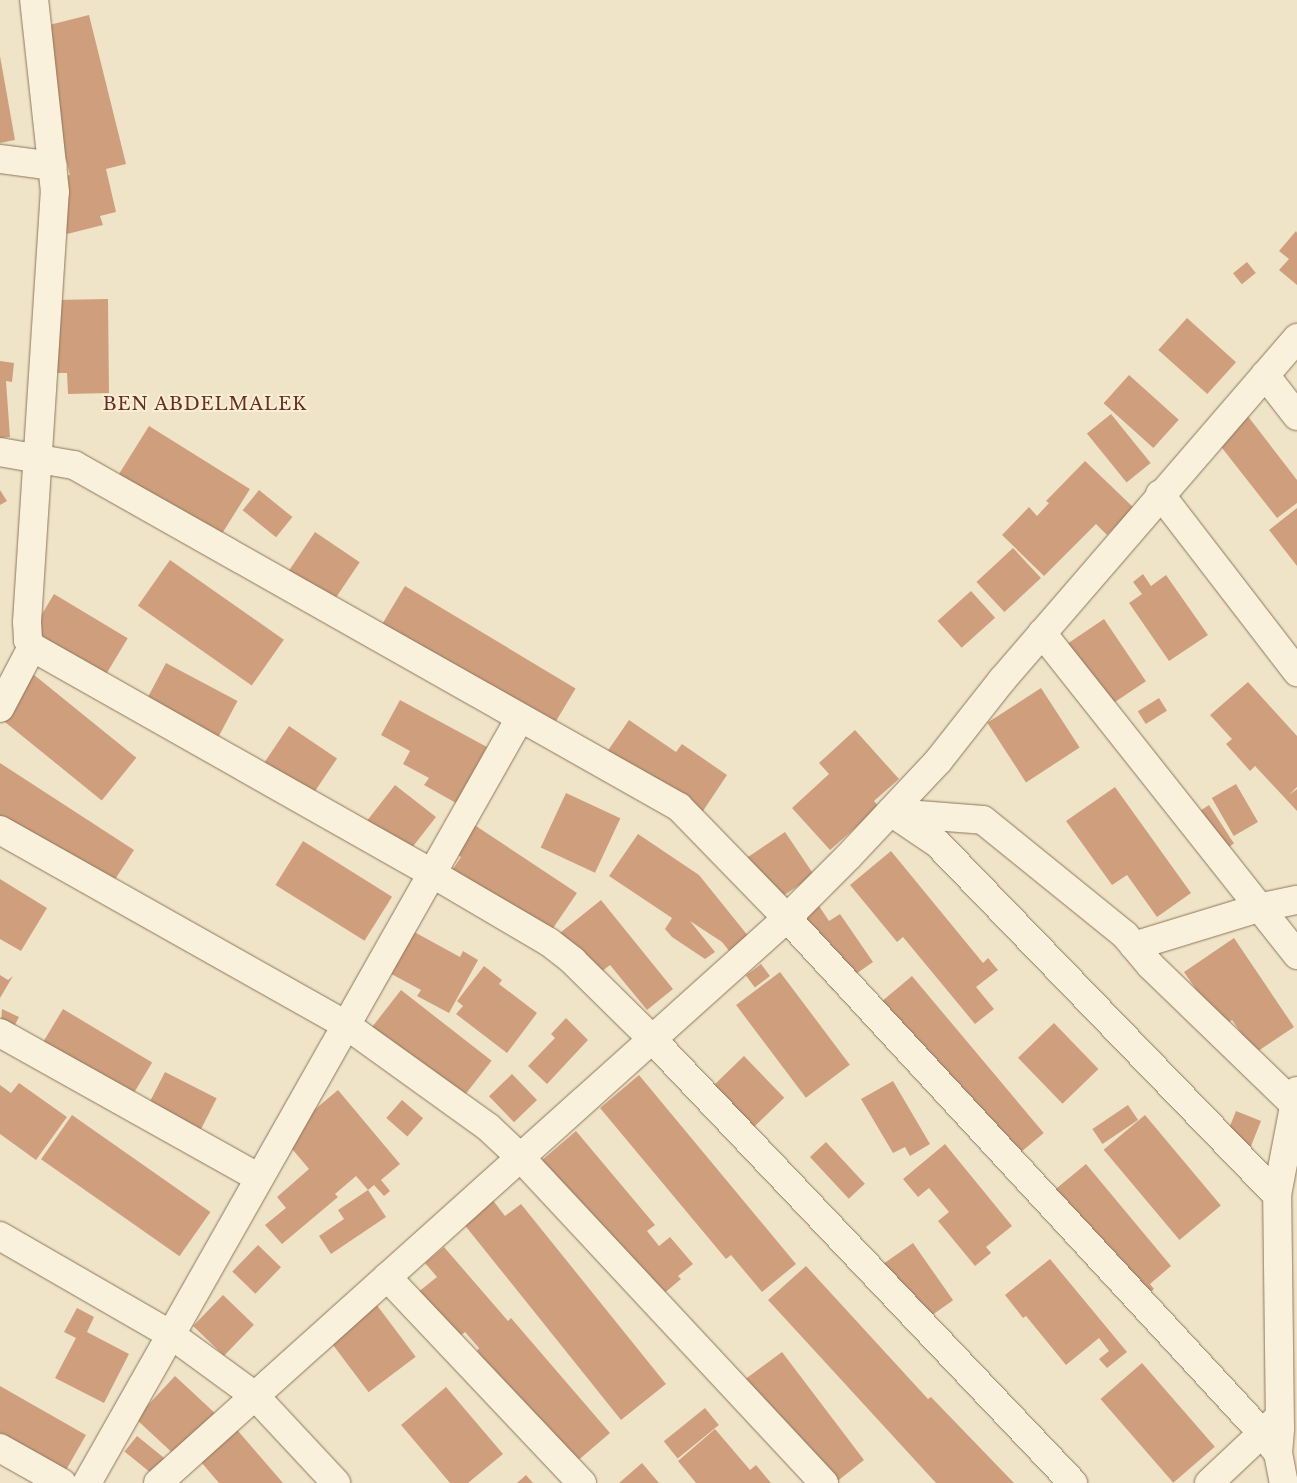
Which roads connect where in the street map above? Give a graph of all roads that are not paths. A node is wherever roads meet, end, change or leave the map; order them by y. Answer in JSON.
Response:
{"nodes":[{"id":1,"x":34,"y":0,"type":"edge"},
{"id":2,"x":0,"y":158,"type":"edge"},
{"id":3,"x":53,"y":166,"type":"junction"},
{"id":4,"x":1297,"y":338,"type":"edge"},
{"id":5,"x":1265,"y":375,"type":"junction"},
{"id":6,"x":1297,"y":416,"type":"edge"},
{"id":7,"x":0,"y":452,"type":"edge"},
{"id":8,"x":39,"y":458,"type":"junction"},
{"id":9,"x":1160,"y":494,"type":"junction"},
{"id":10,"x":1042,"y":633,"type":"junction"},
{"id":11,"x":32,"y":647,"type":"junction"},
{"id":12,"x":1297,"y":672,"type":"edge"},
{"id":13,"x":0,"y":708,"type":"edge"},
{"id":14,"x":520,"y":718,"type":"junction"},
{"id":15,"x":891,"y":812,"type":"junction"},
{"id":16,"x":0,"y":830,"type":"edge"},
{"id":17,"x":433,"y":874,"type":"junction"},
{"id":18,"x":1297,"y":900,"type":"edge"},
{"id":19,"x":1258,"y":908,"type":"junction"},
{"id":20,"x":787,"y":918,"type":"junction"},
{"id":21,"x":1134,"y":946,"type":"junction"},
{"id":22,"x":1297,"y":955,"type":"edge"},
{"id":23,"x":346,"y":1025,"type":"junction"},
{"id":24,"x":0,"y":1033,"type":"edge"},
{"id":25,"x":652,"y":1039,"type":"junction"},
{"id":26,"x":1295,"y":1097,"type":"edge"},
{"id":27,"x":520,"y":1157,"type":"junction"},
{"id":28,"x":258,"y":1177,"type":"junction"},
{"id":29,"x":1276,"y":1195,"type":"junction"},
{"id":30,"x":0,"y":1236,"type":"edge"},
{"id":31,"x":387,"y":1277,"type":"junction"},
{"id":32,"x":170,"y":1334,"type":"junction"},
{"id":33,"x":255,"y":1396,"type":"junction"},
{"id":34,"x":1274,"y":1434,"type":"junction"},
{"id":35,"x":0,"y":1448,"type":"edge"},
{"id":36,"x":62,"y":1483,"type":"edge"},
{"id":37,"x":87,"y":1483,"type":"edge"},
{"id":38,"x":158,"y":1483,"type":"edge"},
{"id":39,"x":336,"y":1483,"type":"edge"},
{"id":40,"x":582,"y":1483,"type":"edge"},
{"id":41,"x":824,"y":1483,"type":"edge"},
{"id":42,"x":1073,"y":1483,"type":"edge"},
{"id":43,"x":1209,"y":1483,"type":"edge"},
{"id":44,"x":1284,"y":1483,"type":"edge"}],
"edges":[{"from":1,"to":3,"type":"street"},
{"from":2,"to":3,"type":"street"},
{"from":3,"to":8,"type":"street"},
{"from":4,"to":5,"type":"street"},
{"from":5,"to":6,"type":"street"},
{"from":5,"to":9,"type":"street"},
{"from":7,"to":8,"type":"street"},
{"from":8,"to":11,"type":"street"},
{"from":8,"to":14,"type":"street"},
{"from":9,"to":10,"type":"street"},
{"from":9,"to":12,"type":"street"},
{"from":10,"to":15,"type":"street"},
{"from":10,"to":19,"type":"street"},
{"from":11,"to":13,"type":"street"},
{"from":11,"to":17,"type":"street"},
{"from":14,"to":17,"type":"street"},
{"from":14,"to":20,"type":"street"},
{"from":15,"to":20,"type":"street"},
{"from":15,"to":21,"type":"street"},
{"from":15,"to":29,"type":"street"},
{"from":16,"to":23,"type":"street"},
{"from":17,"to":23,"type":"street"},
{"from":17,"to":25,"type":"street"},
{"from":18,"to":19,"type":"street"},
{"from":19,"to":21,"type":"street"},
{"from":19,"to":22,"type":"street"},
{"from":20,"to":25,"type":"street"},
{"from":20,"to":34,"type":"street"},
{"from":21,"to":26,"type":"street"},
{"from":23,"to":27,"type":"street"},
{"from":23,"to":28,"type":"street"},
{"from":24,"to":28,"type":"street"},
{"from":25,"to":27,"type":"street"},
{"from":25,"to":42,"type":"street"},
{"from":26,"to":29,"type":"street"},
{"from":27,"to":31,"type":"street"},
{"from":27,"to":41,"type":"street"},
{"from":28,"to":32,"type":"street"},
{"from":29,"to":34,"type":"street"},
{"from":30,"to":32,"type":"street"},
{"from":31,"to":33,"type":"street"},
{"from":31,"to":40,"type":"street"},
{"from":32,"to":33,"type":"street"},
{"from":32,"to":37,"type":"street"},
{"from":33,"to":38,"type":"street"},
{"from":33,"to":39,"type":"street"},
{"from":34,"to":43,"type":"street"},
{"from":34,"to":44,"type":"street"},
{"from":35,"to":36,"type":"street"}]}
